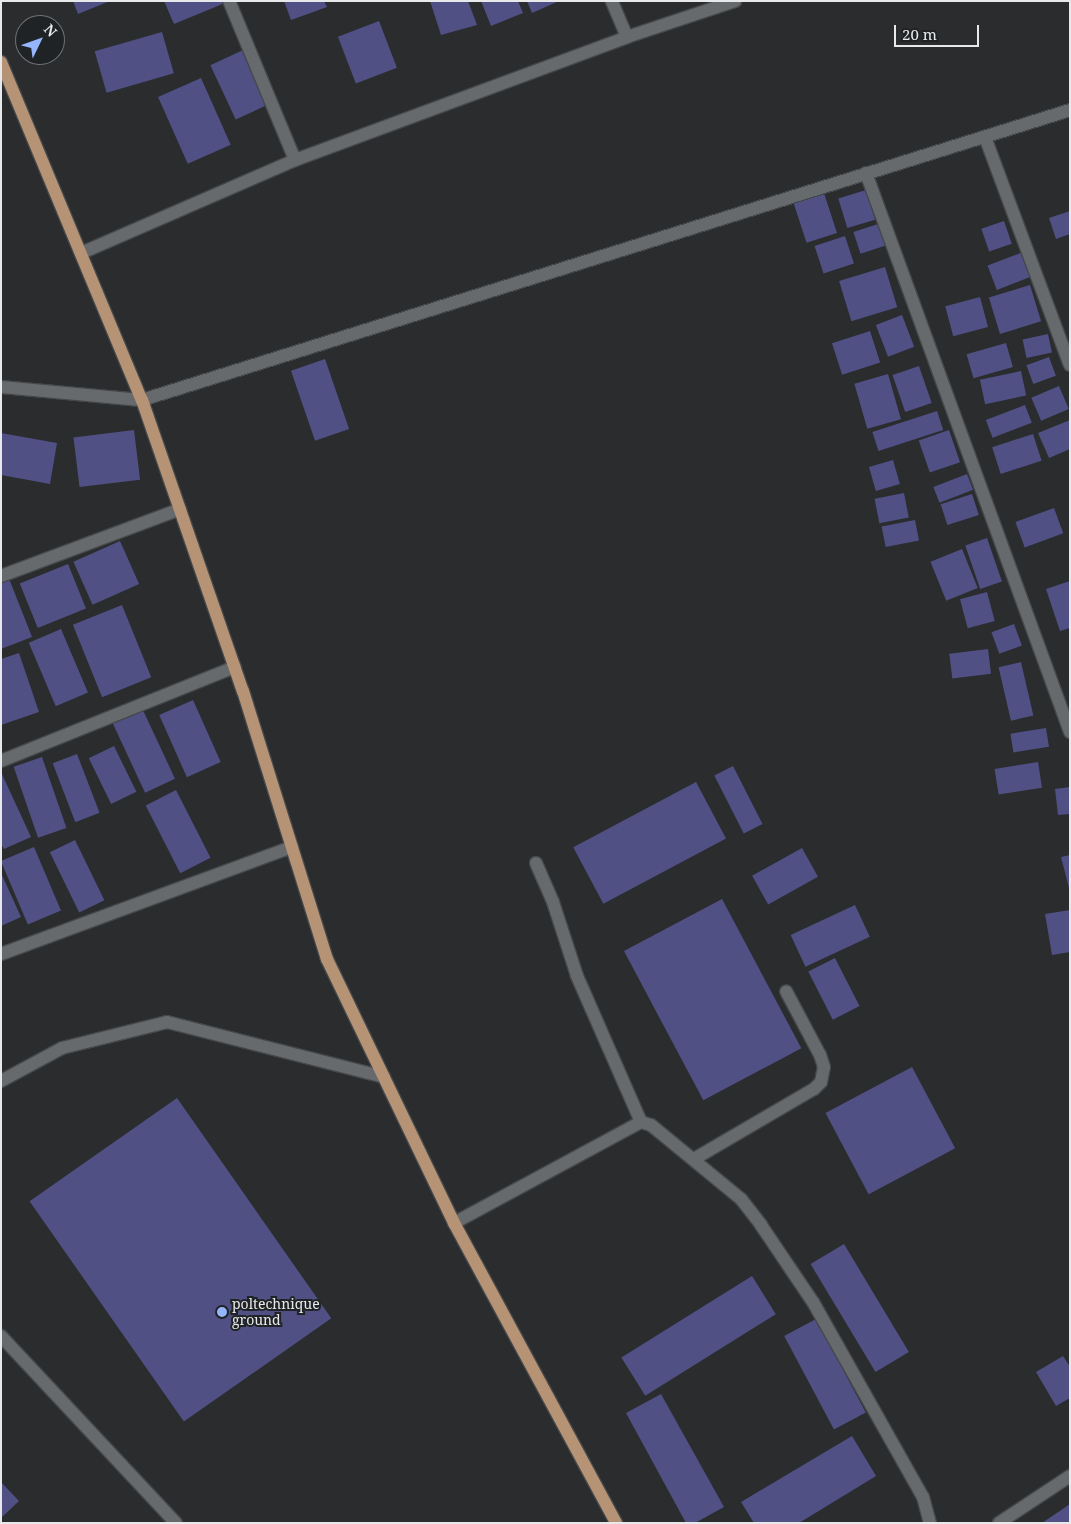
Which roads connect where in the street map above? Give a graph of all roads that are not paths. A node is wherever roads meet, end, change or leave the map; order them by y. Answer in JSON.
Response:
{"nodes":[{"id":1,"x":229,"y":1,"type":"edge"},
{"id":2,"x":612,"y":1,"type":"edge"},
{"id":3,"x":735,"y":1,"type":"edge"},
{"id":4,"x":627,"y":37,"type":"junction"},
{"id":5,"x":1,"y":62,"type":"edge"},
{"id":6,"x":1070,"y":110,"type":"edge"},
{"id":7,"x":985,"y":137,"type":"junction"},
{"id":8,"x":295,"y":160,"type":"junction"},
{"id":9,"x":866,"y":173,"type":"junction"},
{"id":10,"x":81,"y":253,"type":"junction"},
{"id":11,"x":1070,"y":365,"type":"edge"},
{"id":12,"x":1,"y":387,"type":"edge"},
{"id":13,"x":142,"y":400,"type":"junction"},
{"id":14,"x":180,"y":509,"type":"junction"},
{"id":15,"x":1,"y":576,"type":"edge"},
{"id":16,"x":235,"y":667,"type":"junction"},
{"id":17,"x":1070,"y":732,"type":"edge"},
{"id":18,"x":1,"y":761,"type":"edge"},
{"id":19,"x":292,"y":847,"type":"junction"},
{"id":20,"x":536,"y":864,"type":"dead end"},
{"id":21,"x":1,"y":954,"type":"edge"},
{"id":22,"x":786,"y":991,"type":"dead end"},
{"id":23,"x":384,"y":1077,"type":"junction"},
{"id":24,"x":1,"y":1081,"type":"edge"},
{"id":25,"x":641,"y":1122,"type":"junction"},
{"id":26,"x":694,"y":1159,"type":"junction"},
{"id":27,"x":454,"y":1223,"type":"junction"},
{"id":28,"x":1,"y":1336,"type":"edge"},
{"id":29,"x":1070,"y":1476,"type":"edge"},
{"id":30,"x":176,"y":1523,"type":"edge"},
{"id":31,"x":616,"y":1523,"type":"edge"},
{"id":32,"x":930,"y":1523,"type":"edge"},
{"id":33,"x":999,"y":1523,"type":"edge"}],
"edges":[{"from":1,"to":8,"type":"street"},
{"from":2,"to":4,"type":"street"},
{"from":3,"to":4,"type":"street"},
{"from":4,"to":8,"type":"street"},
{"from":5,"to":10,"type":"main road"},
{"from":6,"to":7,"type":"street"},
{"from":7,"to":9,"type":"street"},
{"from":7,"to":11,"type":"street"},
{"from":8,"to":10,"type":"street"},
{"from":9,"to":13,"type":"street"},
{"from":9,"to":17,"type":"street"},
{"from":10,"to":13,"type":"main road"},
{"from":12,"to":13,"type":"street"},
{"from":13,"to":14,"type":"main road"},
{"from":14,"to":15,"type":"street"},
{"from":14,"to":16,"type":"main road"},
{"from":16,"to":18,"type":"street"},
{"from":16,"to":19,"type":"main road"},
{"from":19,"to":21,"type":"street"},
{"from":19,"to":23,"type":"main road"},
{"from":20,"to":25,"type":"street"},
{"from":22,"to":26,"type":"street"},
{"from":23,"to":24,"type":"street"},
{"from":23,"to":27,"type":"main road"},
{"from":25,"to":26,"type":"street"},
{"from":25,"to":27,"type":"street"},
{"from":26,"to":32,"type":"street"},
{"from":27,"to":31,"type":"main road"},
{"from":28,"to":30,"type":"street"},
{"from":29,"to":33,"type":"street"}]}
